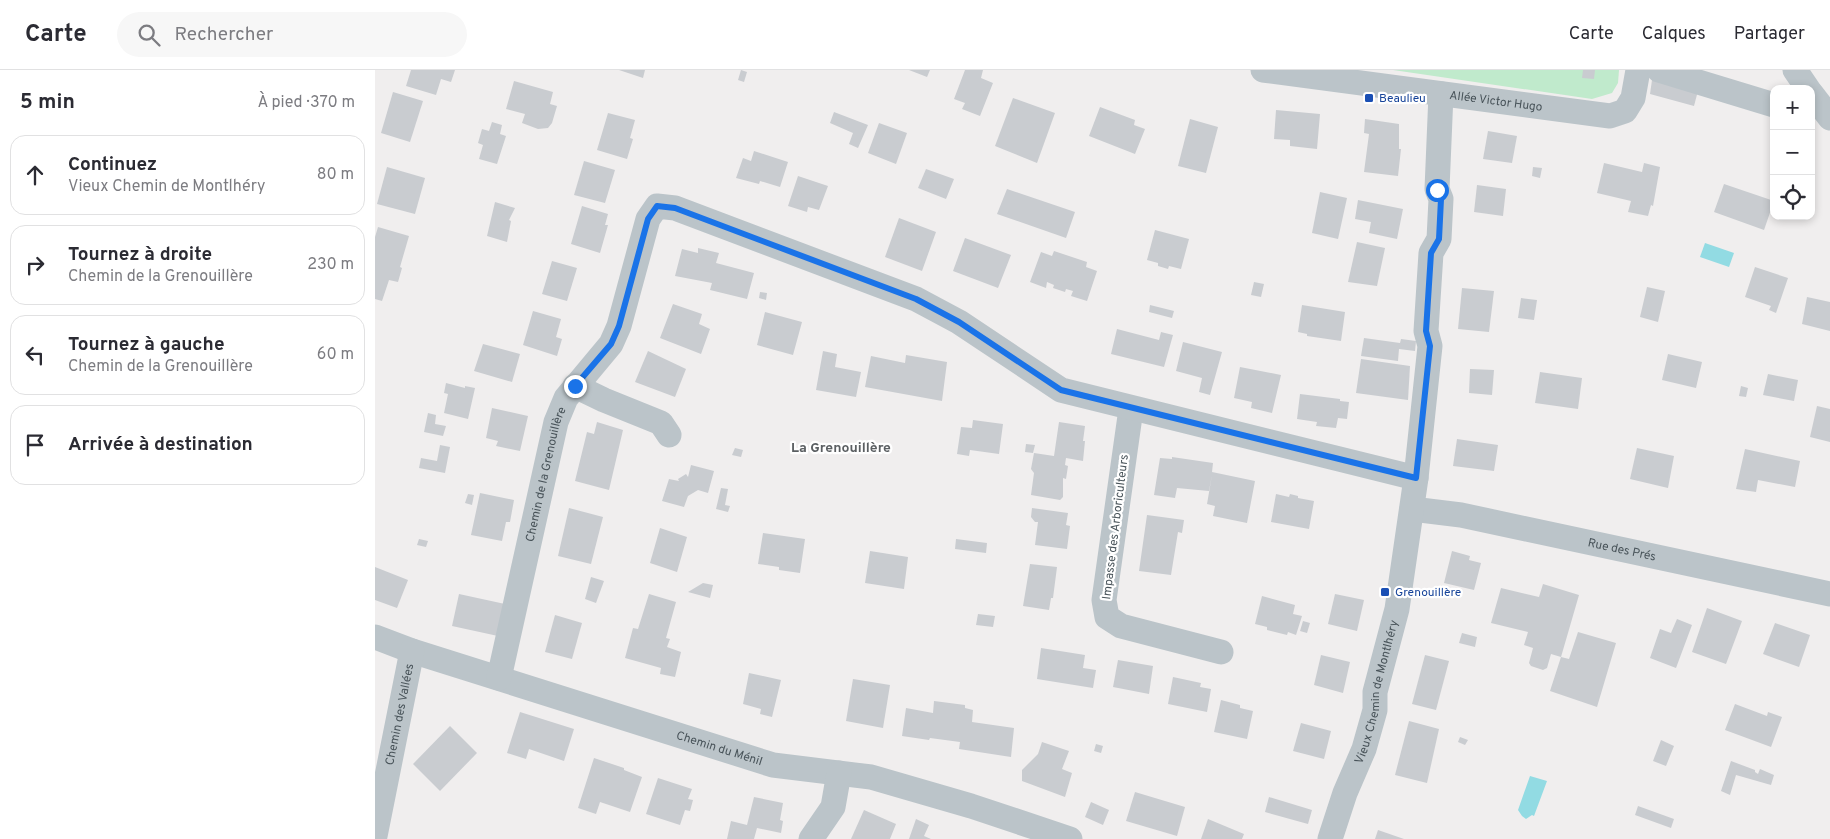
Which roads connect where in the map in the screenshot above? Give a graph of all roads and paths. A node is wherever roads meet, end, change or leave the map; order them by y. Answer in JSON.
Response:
{"nodes":[{"id":1,"x":1263,"y":70,"type":"edge"},
{"id":2,"x":1638,"y":70,"type":"edge"},
{"id":3,"x":1659,"y":70,"type":"edge"},
{"id":4,"x":1795,"y":70,"type":"edge"},
{"id":5,"x":1805,"y":85,"type":"edge"},
{"id":6,"x":1441,"y":94,"type":"junction"},
{"id":7,"x":1815,"y":101,"type":"edge"},
{"id":8,"x":1770,"y":104,"type":"edge"},
{"id":9,"x":1823,"y":116,"type":"edge"},
{"id":10,"x":575,"y":386,"type":"junction"},
{"id":11,"x":1131,"y":408,"type":"junction"},
{"id":12,"x":669,"y":435,"type":"dead end"},
{"id":13,"x":1416,"y":478,"type":"junction"},
{"id":14,"x":1411,"y":509,"type":"junction"},
{"id":15,"x":1830,"y":594,"type":"edge"},
{"id":16,"x":375,"y":637,"type":"edge"},
{"id":17,"x":412,"y":651,"type":"junction"},
{"id":18,"x":1221,"y":652,"type":"dead end"},
{"id":19,"x":499,"y":678,"type":"junction"},
{"id":20,"x":839,"y":773,"type":"junction"},
{"id":21,"x":375,"y":836,"type":"edge"},
{"id":22,"x":811,"y":839,"type":"edge"},
{"id":23,"x":1070,"y":839,"type":"edge"},
{"id":24,"x":1331,"y":839,"type":"edge"}],
"edges":[{"from":1,"to":6,"type":"street","name":"Allée Victor Hugo"},
{"from":2,"to":6,"type":"street","name":"Allée Victor Hugo"},
{"from":3,"to":8,"type":"street"},
{"from":4,"to":5,"type":"street"},
{"from":6,"to":13,"type":"street","name":"Vieux Chemin de Montlhéry"},
{"from":7,"to":9,"type":"street"},
{"from":10,"to":11,"type":"street","name":"Chemin de la Grenouillère"},
{"from":10,"to":12,"type":"street"},
{"from":10,"to":19,"type":"street","name":"Chemin de la Grenouillère"},
{"from":11,"to":13,"type":"street","name":"Chemin de la Grenouillère"},
{"from":11,"to":18,"type":"street","name":"Impasse des Arboriculteurs"},
{"from":13,"to":14,"type":"street","name":"Vieux Chemin de Montlhéry"},
{"from":14,"to":15,"type":"street","name":"Rue des Prés"},
{"from":14,"to":24,"type":"street","name":"Vieux Chemin de Montlhéry"},
{"from":16,"to":17,"type":"street","name":"Chemin du Ménil"},
{"from":17,"to":19,"type":"street","name":"Chemin du Ménil"},
{"from":17,"to":21,"type":"street","name":"Chemin des Vallées"},
{"from":19,"to":20,"type":"street","name":"Chemin du Ménil"},
{"from":20,"to":22,"type":"street"},
{"from":20,"to":23,"type":"street","name":"Chemin du Ménil"}]}
